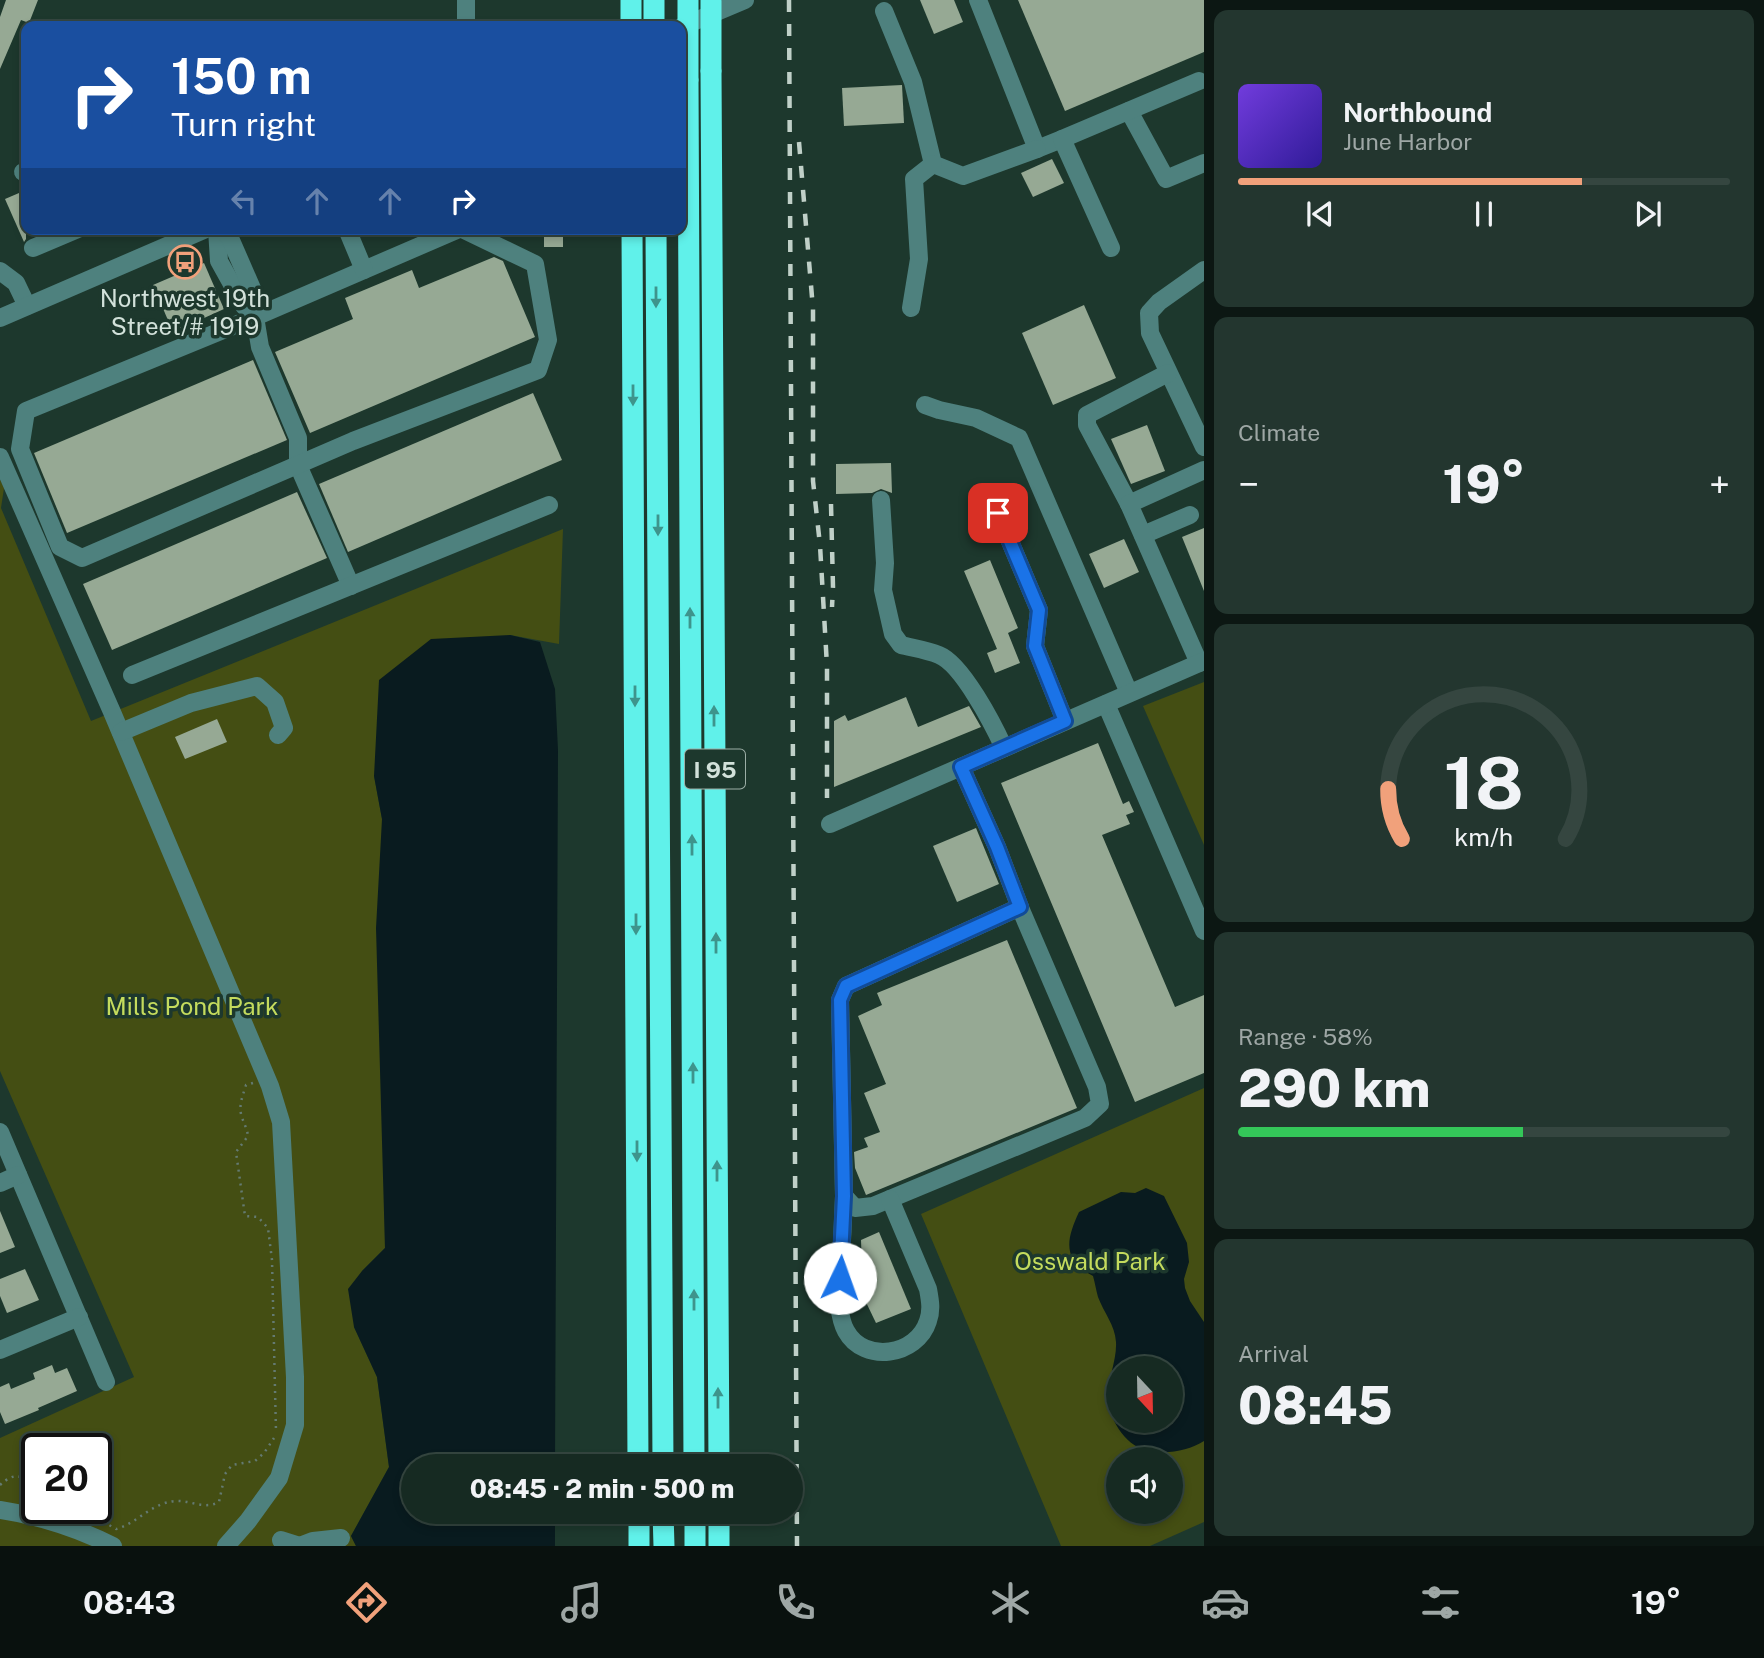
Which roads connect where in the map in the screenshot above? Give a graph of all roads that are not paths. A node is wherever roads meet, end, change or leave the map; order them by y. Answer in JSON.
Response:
{"nodes":[{"id":1,"x":466,"y":0,"type":"edge"},
{"id":2,"x":631,"y":0,"type":"edge"},
{"id":3,"x":654,"y":0,"type":"edge"},
{"id":4,"x":688,"y":0,"type":"edge"},
{"id":5,"x":710,"y":0,"type":"edge"},
{"id":6,"x":745,"y":0,"type":"edge"},
{"id":7,"x":978,"y":0,"type":"edge"},
{"id":8,"x":884,"y":11,"type":"dead end"},
{"id":9,"x":466,"y":21,"type":"edge"},
{"id":10,"x":631,"y":21,"type":"edge"},
{"id":11,"x":654,"y":21,"type":"edge"},
{"id":12,"x":686,"y":25,"type":"edge"},
{"id":13,"x":1202,"y":80,"type":"edge"},
{"id":14,"x":1129,"y":111,"type":"junction"},
{"id":15,"x":1062,"y":139,"type":"junction"},
{"id":16,"x":1037,"y":149,"type":"junction"},
{"id":17,"x":1204,"y":163,"type":"edge"},
{"id":18,"x":933,"y":164,"type":"junction"},
{"id":19,"x":64,"y":235,"type":"edge"},
{"id":20,"x":192,"y":235,"type":"edge"},
{"id":21,"x":219,"y":235,"type":"edge"},
{"id":22,"x":349,"y":235,"type":"edge"},
{"id":23,"x":453,"y":235,"type":"edge"},
{"id":24,"x":476,"y":235,"type":"edge"},
{"id":25,"x":632,"y":235,"type":"edge"},
{"id":26,"x":656,"y":235,"type":"edge"},
{"id":27,"x":33,"y":248,"type":"dead end"},
{"id":28,"x":1111,"y":248,"type":"dead end"},
{"id":29,"x":364,"y":270,"type":"junction"},
{"id":30,"x":1204,"y":270,"type":"edge"},
{"id":31,"x":0,"y":271,"type":"edge"},
{"id":32,"x":27,"y":306,"type":"junction"},
{"id":33,"x":911,"y":308,"type":"dead end"},
{"id":34,"x":255,"y":317,"type":"junction"},
{"id":35,"x":0,"y":318,"type":"edge"},
{"id":36,"x":1168,"y":373,"type":"junction"},
{"id":37,"x":925,"y":405,"type":"dead end"},
{"id":38,"x":1204,"y":447,"type":"edge"},
{"id":39,"x":0,"y":457,"type":"edge"},
{"id":40,"x":298,"y":464,"type":"junction"},
{"id":41,"x":1204,"y":470,"type":"edge"},
{"id":42,"x":881,"y":500,"type":"dead end"},
{"id":43,"x":1129,"y":504,"type":"junction"},
{"id":44,"x":549,"y":505,"type":"dead end"},
{"id":45,"x":998,"y":513,"type":"dead end"},
{"id":46,"x":1190,"y":514,"type":"dead end"},
{"id":47,"x":1143,"y":535,"type":"junction"},
{"id":48,"x":351,"y":586,"type":"junction"},
{"id":49,"x":1201,"y":662,"type":"edge"},
{"id":50,"x":132,"y":675,"type":"dead end"},
{"id":51,"x":1129,"y":693,"type":"junction"},
{"id":52,"x":1106,"y":704,"type":"junction"},
{"id":53,"x":1065,"y":721,"type":"junction"},
{"id":54,"x":121,"y":732,"type":"junction"},
{"id":55,"x":278,"y":735,"type":"dead end"},
{"id":56,"x":1004,"y":748,"type":"junction"},
{"id":57,"x":961,"y":767,"type":"junction"},
{"id":58,"x":830,"y":824,"type":"dead end"},
{"id":59,"x":1020,"y":907,"type":"junction"},
{"id":60,"x":1204,"y":931,"type":"edge"},
{"id":61,"x":0,"y":1132,"type":"edge"},
{"id":62,"x":18,"y":1175,"type":"junction"},
{"id":63,"x":0,"y":1183,"type":"edge"},
{"id":64,"x":844,"y":1196,"type":"junction"},
{"id":65,"x":890,"y":1199,"type":"junction"},
{"id":66,"x":79,"y":1317,"type":"junction"},
{"id":67,"x":0,"y":1350,"type":"edge"},
{"id":68,"x":106,"y":1382,"type":"dead end"},
{"id":69,"x":638,"y":1454,"type":"edge"},
{"id":70,"x":663,"y":1454,"type":"edge"},
{"id":71,"x":694,"y":1454,"type":"edge"},
{"id":72,"x":719,"y":1454,"type":"edge"},
{"id":73,"x":0,"y":1510,"type":"edge"},
{"id":74,"x":639,"y":1524,"type":"edge"},
{"id":75,"x":663,"y":1524,"type":"edge"},
{"id":76,"x":695,"y":1524,"type":"edge"},
{"id":77,"x":719,"y":1524,"type":"edge"},
{"id":78,"x":341,"y":1538,"type":"dead end"},
{"id":79,"x":281,"y":1540,"type":"dead end"},
{"id":80,"x":113,"y":1546,"type":"edge"},
{"id":81,"x":226,"y":1546,"type":"edge"},
{"id":82,"x":300,"y":1546,"type":"edge"},
{"id":83,"x":639,"y":1546,"type":"edge"},
{"id":84,"x":664,"y":1546,"type":"edge"},
{"id":85,"x":695,"y":1546,"type":"edge"},
{"id":86,"x":719,"y":1546,"type":"edge"}],
"edges":[{"from":1,"to":9,"type":"street"},
{"from":2,"to":10,"type":"highway"},
{"from":3,"to":11,"type":"highway"},
{"from":71,"to":4,"type":"highway","one_way":true,"bridge":true},
{"from":72,"to":5,"type":"highway","number":"I 95","one_way":true,"bridge":true},
{"from":6,"to":12,"type":"street"},
{"from":7,"to":16,"type":"street"},
{"from":8,"to":18,"type":"street"},
{"from":13,"to":14,"type":"street"},
{"from":14,"to":15,"type":"street"},
{"from":14,"to":17,"type":"street"},
{"from":15,"to":16,"type":"street"},
{"from":15,"to":28,"type":"street"},
{"from":16,"to":18,"type":"street"},
{"from":18,"to":33,"type":"street"},
{"from":19,"to":27,"type":"street"},
{"from":20,"to":32,"type":"street"},
{"from":21,"to":34,"type":"street"},
{"from":22,"to":29,"type":"street"},
{"from":23,"to":29,"type":"street"},
{"from":24,"to":40,"type":"street"},
{"from":25,"to":69,"type":"highway","one_way":true},
{"from":26,"to":70,"type":"highway","one_way":true},
{"from":29,"to":34,"type":"street"},
{"from":30,"to":36,"type":"street"},
{"from":31,"to":32,"type":"street"},
{"from":32,"to":35,"type":"street"},
{"from":34,"to":40,"type":"street"},
{"from":34,"to":40,"type":"street"},
{"from":36,"to":38,"type":"street"},
{"from":36,"to":43,"type":"street"},
{"from":37,"to":51,"type":"street"},
{"from":39,"to":54,"type":"street"},
{"from":40,"to":48,"type":"street"},
{"from":41,"to":43,"type":"street"},
{"from":42,"to":56,"type":"street"},
{"from":43,"to":47,"type":"street"},
{"from":44,"to":48,"type":"street"},
{"from":45,"to":53,"type":"street"},
{"from":46,"to":47,"type":"street"},
{"from":47,"to":49,"type":"street"},
{"from":48,"to":50,"type":"street"},
{"from":49,"to":51,"type":"street"},
{"from":51,"to":52,"type":"street"},
{"from":52,"to":53,"type":"street"},
{"from":52,"to":60,"type":"street"},
{"from":53,"to":56,"type":"street"},
{"from":54,"to":55,"type":"street"},
{"from":54,"to":81,"type":"street"},
{"from":56,"to":57,"type":"street"},
{"from":57,"to":58,"type":"street"},
{"from":57,"to":59,"type":"street"},
{"from":59,"to":64,"type":"street"},
{"from":59,"to":65,"type":"street"},
{"from":61,"to":62,"type":"street"},
{"from":62,"to":63,"type":"street"},
{"from":62,"to":66,"type":"street"},
{"from":64,"to":65,"type":"street"},
{"from":64,"to":65,"type":"street"},
{"from":66,"to":67,"type":"street"},
{"from":66,"to":68,"type":"street"},
{"from":73,"to":80,"type":"street"},
{"from":74,"to":83,"type":"highway"},
{"from":75,"to":84,"type":"highway"},
{"from":76,"to":85,"type":"highway"},
{"from":77,"to":86,"type":"highway"},
{"from":78,"to":82,"type":"street"},
{"from":79,"to":82,"type":"street"}]}
